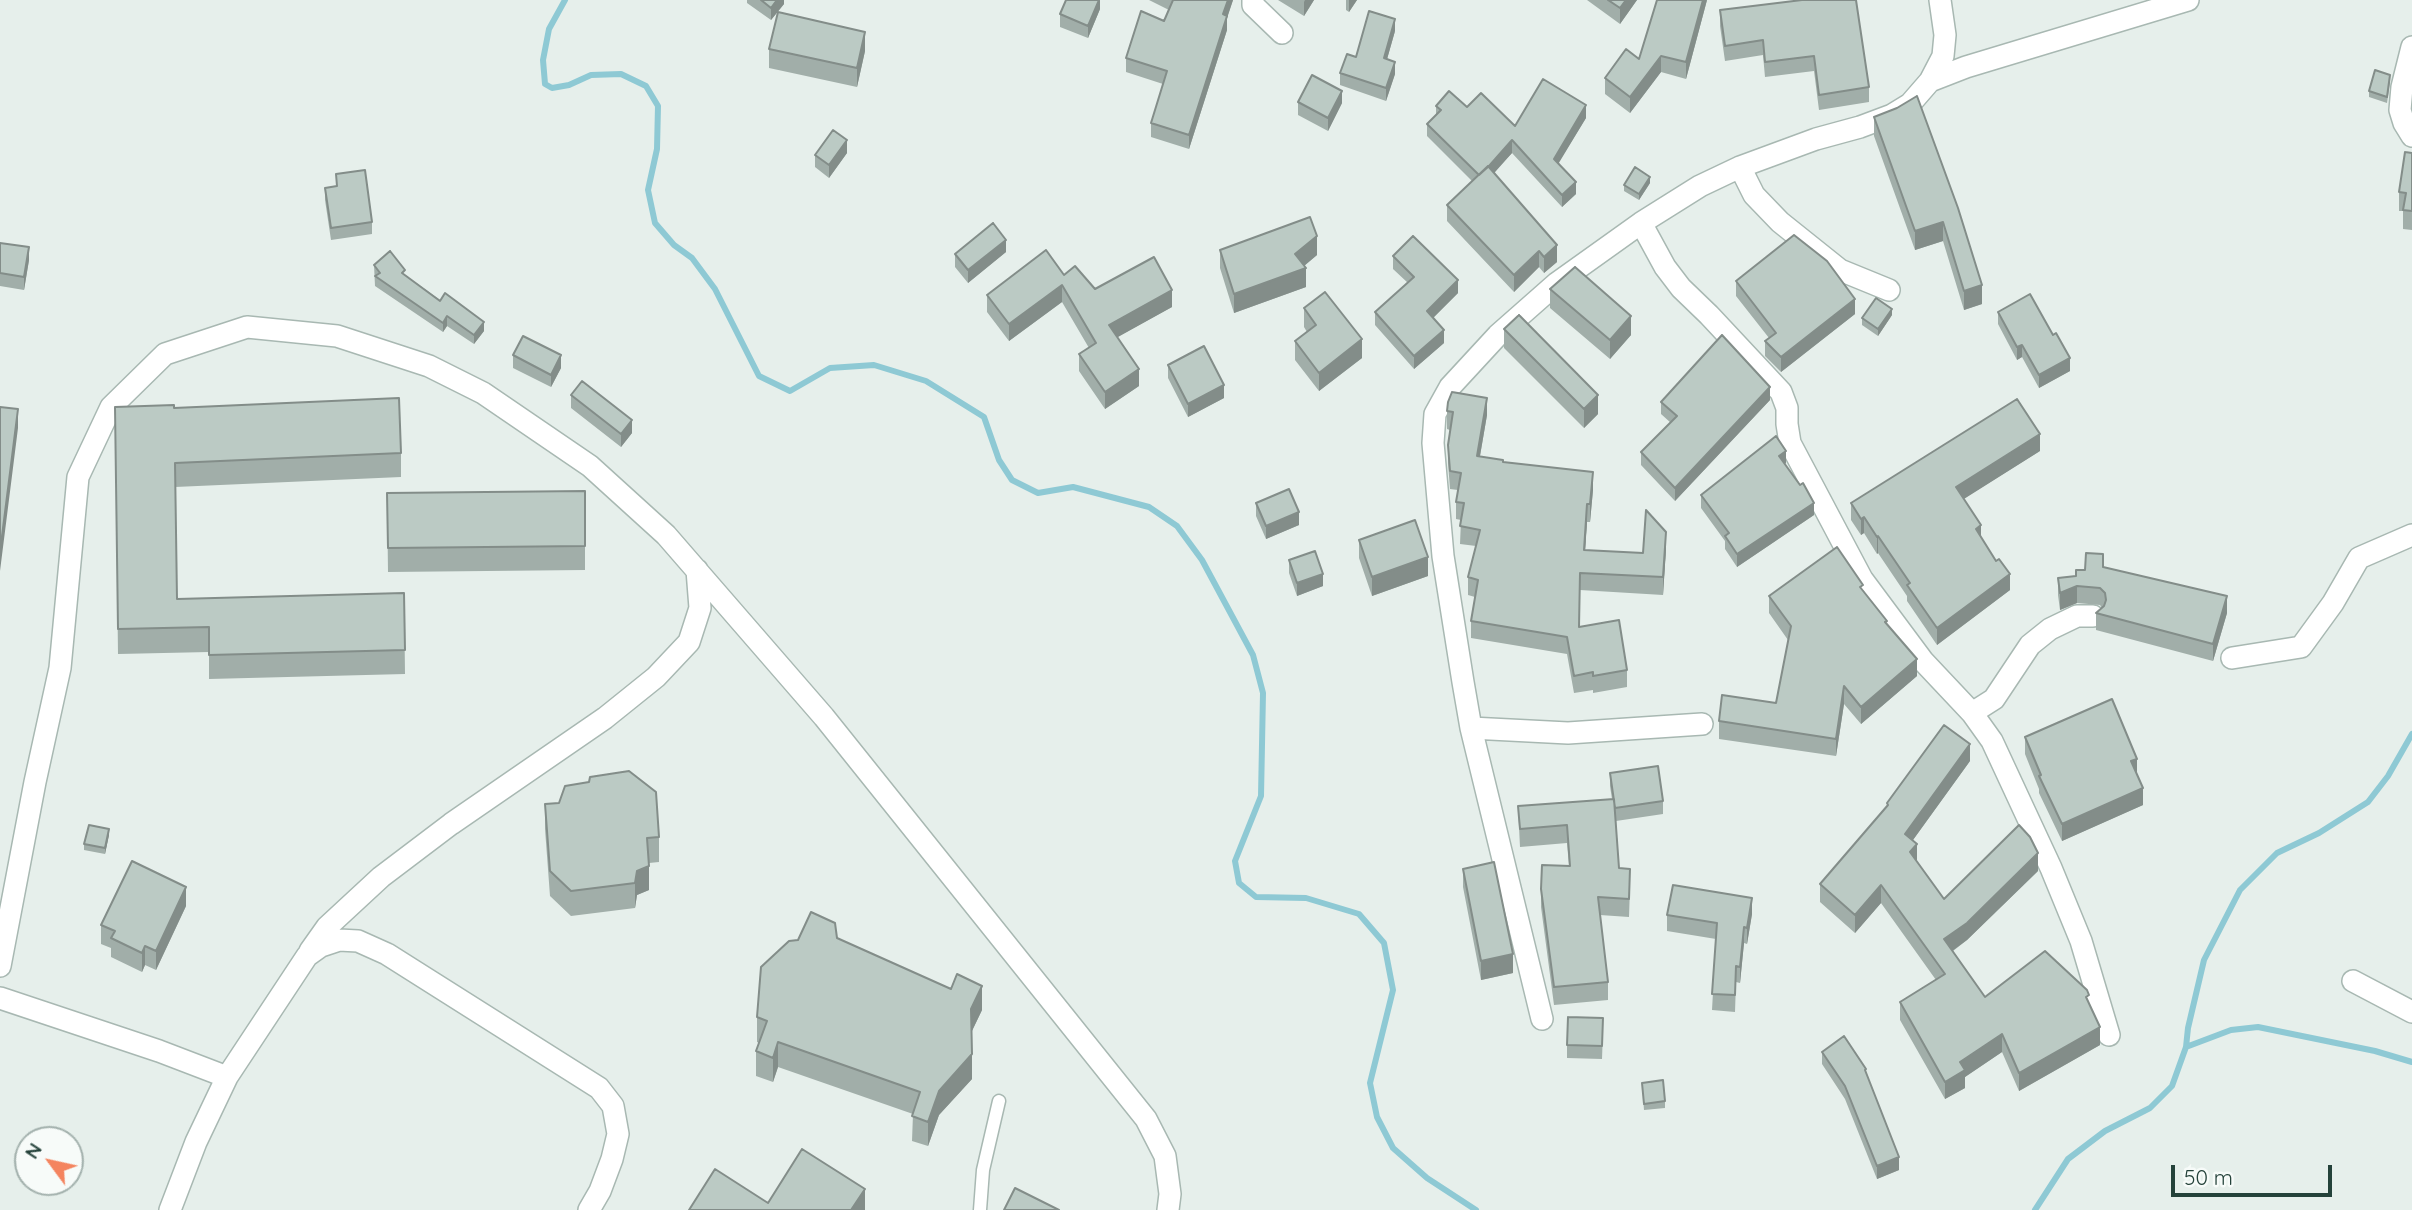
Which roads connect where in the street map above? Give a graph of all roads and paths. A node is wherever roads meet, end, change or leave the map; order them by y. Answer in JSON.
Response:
{"nodes":[{"id":1,"x":1253,"y":0,"type":"edge"},
{"id":2,"x":1940,"y":0,"type":"edge"},
{"id":3,"x":2188,"y":0,"type":"edge"},
{"id":4,"x":1282,"y":33,"type":"dead end"},
{"id":5,"x":2412,"y":47,"type":"edge"},
{"id":6,"x":1930,"y":81,"type":"junction"},
{"id":7,"x":2412,"y":136,"type":"edge"},
{"id":8,"x":1740,"y":167,"type":"junction"},
{"id":9,"x":1642,"y":223,"type":"junction"},
{"id":10,"x":1889,"y":290,"type":"dead end"},
{"id":11,"x":2412,"y":535,"type":"edge"},
{"id":12,"x":697,"y":570,"type":"junction"},
{"id":13,"x":2093,"y":616,"type":"dead end"},
{"id":14,"x":2232,"y":659,"type":"dead end"},
{"id":15,"x":1972,"y":713,"type":"junction"},
{"id":16,"x":1702,"y":724,"type":"dead end"},
{"id":17,"x":1471,"y":728,"type":"junction"},
{"id":18,"x":307,"y":956,"type":"junction"},
{"id":19,"x":0,"y":966,"type":"edge"},
{"id":20,"x":2353,"y":981,"type":"dead end"},
{"id":21,"x":0,"y":998,"type":"edge"},
{"id":22,"x":2412,"y":1012,"type":"edge"},
{"id":23,"x":1542,"y":1019,"type":"dead end"},
{"id":24,"x":2109,"y":1035,"type":"dead end"},
{"id":25,"x":227,"y":1077,"type":"junction"},
{"id":26,"x":999,"y":1101,"type":"dead end"},
{"id":27,"x":170,"y":1210,"type":"edge"},
{"id":28,"x":589,"y":1210,"type":"edge"},
{"id":29,"x":980,"y":1210,"type":"edge"},
{"id":30,"x":1168,"y":1210,"type":"edge"}],
"edges":[{"from":1,"to":4,"type":"street"},
{"from":2,"to":6,"type":"street"},
{"from":3,"to":6,"type":"street"},
{"from":5,"to":7,"type":"street"},
{"from":6,"to":8,"type":"street"},
{"from":8,"to":9,"type":"street"},
{"from":8,"to":10,"type":"street"},
{"from":9,"to":15,"type":"street"},
{"from":9,"to":17,"type":"street"},
{"from":11,"to":14,"type":"street"},
{"from":12,"to":18,"type":"street"},
{"from":12,"to":19,"type":"street"},
{"from":12,"to":30,"type":"street"},
{"from":13,"to":15,"type":"street"},
{"from":15,"to":24,"type":"street"},
{"from":16,"to":17,"type":"street"},
{"from":17,"to":23,"type":"street"},
{"from":18,"to":25,"type":"street"},
{"from":18,"to":28,"type":"street"},
{"from":20,"to":22,"type":"street"},
{"from":21,"to":25,"type":"street"},
{"from":25,"to":27,"type":"street"},
{"from":26,"to":29,"type":"lane"}]}
